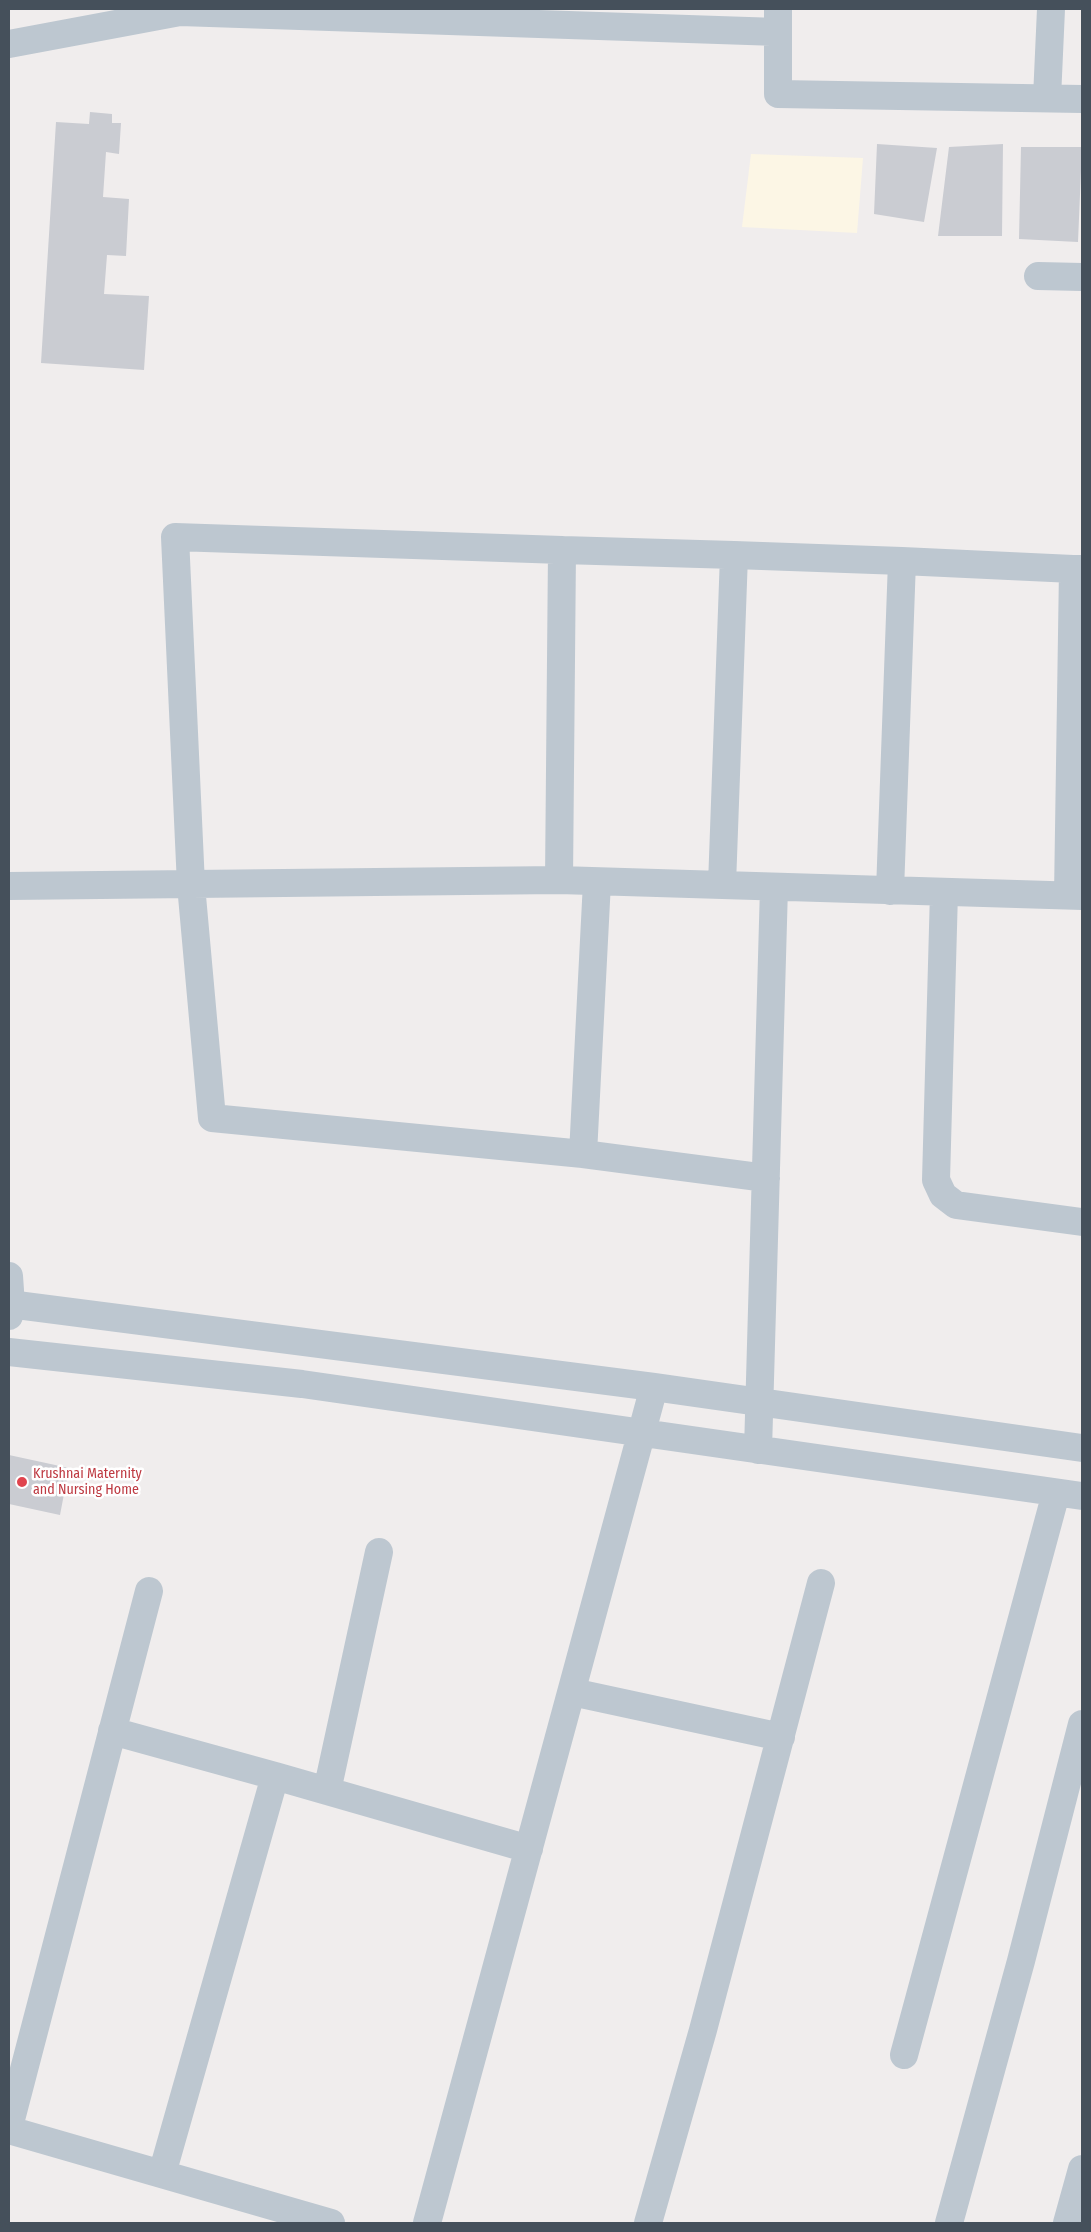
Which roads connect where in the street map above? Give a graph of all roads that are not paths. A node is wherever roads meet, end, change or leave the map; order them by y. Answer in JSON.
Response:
{"nodes":[{"id":1,"x":1051,"y":9,"type":"edge"},
{"id":2,"x":778,"y":20,"type":"edge"},
{"id":3,"x":9,"y":44,"type":"edge"},
{"id":4,"x":1047,"y":98,"type":"junction"},
{"id":5,"x":1082,"y":99,"type":"edge"},
{"id":6,"x":1038,"y":276,"type":"dead end"},
{"id":7,"x":1082,"y":277,"type":"edge"},
{"id":8,"x":562,"y":550,"type":"junction"},
{"id":9,"x":734,"y":554,"type":"junction"},
{"id":10,"x":902,"y":561,"type":"junction"},
{"id":11,"x":1077,"y":569,"type":"edge"},
{"id":12,"x":559,"y":880,"type":"junction"},
{"id":13,"x":597,"y":882,"type":"junction"},
{"id":14,"x":192,"y":885,"type":"junction"},
{"id":15,"x":722,"y":885,"type":"junction"},
{"id":16,"x":9,"y":886,"type":"edge"},
{"id":17,"x":774,"y":887,"type":"junction"},
{"id":18,"x":890,"y":891,"type":"junction"},
{"id":19,"x":944,"y":892,"type":"junction"},
{"id":20,"x":1075,"y":896,"type":"edge"},
{"id":21,"x":583,"y":1154,"type":"junction"},
{"id":22,"x":766,"y":1178,"type":"junction"},
{"id":23,"x":1082,"y":1222,"type":"edge"},
{"id":24,"x":9,"y":1276,"type":"edge"},
{"id":25,"x":10,"y":1308,"type":"edge"},
{"id":26,"x":9,"y":1352,"type":"edge"},
{"id":27,"x":654,"y":1387,"type":"junction"},
{"id":28,"x":760,"y":1402,"type":"junction"},
{"id":29,"x":643,"y":1433,"type":"junction"},
{"id":30,"x":1082,"y":1448,"type":"edge"},
{"id":31,"x":758,"y":1450,"type":"junction"},
{"id":32,"x":1069,"y":1494,"type":"edge"},
{"id":33,"x":379,"y":1552,"type":"dead end"},
{"id":34,"x":821,"y":1583,"type":"dead end"},
{"id":35,"x":149,"y":1591,"type":"dead end"},
{"id":36,"x":572,"y":1692,"type":"junction"},
{"id":37,"x":1082,"y":1724,"type":"edge"},
{"id":38,"x":112,"y":1731,"type":"junction"},
{"id":39,"x":781,"y":1737,"type":"junction"},
{"id":40,"x":275,"y":1776,"type":"junction"},
{"id":41,"x":327,"y":1791,"type":"junction"},
{"id":42,"x":529,"y":1849,"type":"junction"},
{"id":43,"x":904,"y":2056,"type":"dead end"},
{"id":44,"x":9,"y":2128,"type":"edge"},
{"id":45,"x":1082,"y":2169,"type":"edge"},
{"id":46,"x":162,"y":2174,"type":"junction"},
{"id":47,"x":1073,"y":2215,"type":"edge"},
{"id":48,"x":332,"y":2223,"type":"edge"},
{"id":49,"x":427,"y":2223,"type":"edge"},
{"id":50,"x":648,"y":2223,"type":"edge"},
{"id":51,"x":949,"y":2223,"type":"edge"}],
"edges":[{"from":1,"to":4,"type":"street"},
{"from":2,"to":3,"type":"street"},
{"from":2,"to":4,"type":"street"},
{"from":4,"to":5,"type":"street"},
{"from":6,"to":7,"type":"street"},
{"from":8,"to":9,"type":"street"},
{"from":8,"to":12,"type":"street"},
{"from":8,"to":14,"type":"street"},
{"from":9,"to":10,"type":"street"},
{"from":9,"to":15,"type":"street"},
{"from":10,"to":11,"type":"street"},
{"from":10,"to":18,"type":"street"},
{"from":11,"to":20,"type":"street"},
{"from":12,"to":13,"type":"street"},
{"from":12,"to":14,"type":"street"},
{"from":13,"to":15,"type":"street"},
{"from":13,"to":21,"type":"street"},
{"from":14,"to":16,"type":"street"},
{"from":14,"to":21,"type":"street"},
{"from":15,"to":17,"type":"street"},
{"from":17,"to":18,"type":"street"},
{"from":17,"to":22,"type":"street"},
{"from":18,"to":19,"type":"street"},
{"from":19,"to":20,"type":"street"},
{"from":19,"to":23,"type":"street"},
{"from":21,"to":22,"type":"street"},
{"from":22,"to":28,"type":"street"},
{"from":24,"to":25,"type":"street"},
{"from":25,"to":27,"type":"street"},
{"from":26,"to":29,"type":"street"},
{"from":27,"to":28,"type":"street"},
{"from":27,"to":29,"type":"street"},
{"from":28,"to":30,"type":"street"},
{"from":28,"to":31,"type":"street"},
{"from":29,"to":31,"type":"street"},
{"from":29,"to":36,"type":"street"},
{"from":31,"to":32,"type":"street"},
{"from":32,"to":43,"type":"street"},
{"from":33,"to":41,"type":"street"},
{"from":34,"to":39,"type":"street"},
{"from":35,"to":38,"type":"street"},
{"from":36,"to":39,"type":"street"},
{"from":36,"to":42,"type":"street"},
{"from":37,"to":51,"type":"street"},
{"from":38,"to":40,"type":"street"},
{"from":38,"to":44,"type":"street"},
{"from":39,"to":50,"type":"street"},
{"from":40,"to":41,"type":"street"},
{"from":40,"to":46,"type":"street"},
{"from":41,"to":42,"type":"street"},
{"from":42,"to":49,"type":"street"},
{"from":44,"to":46,"type":"street"},
{"from":45,"to":47,"type":"street"},
{"from":46,"to":48,"type":"street"}]}
